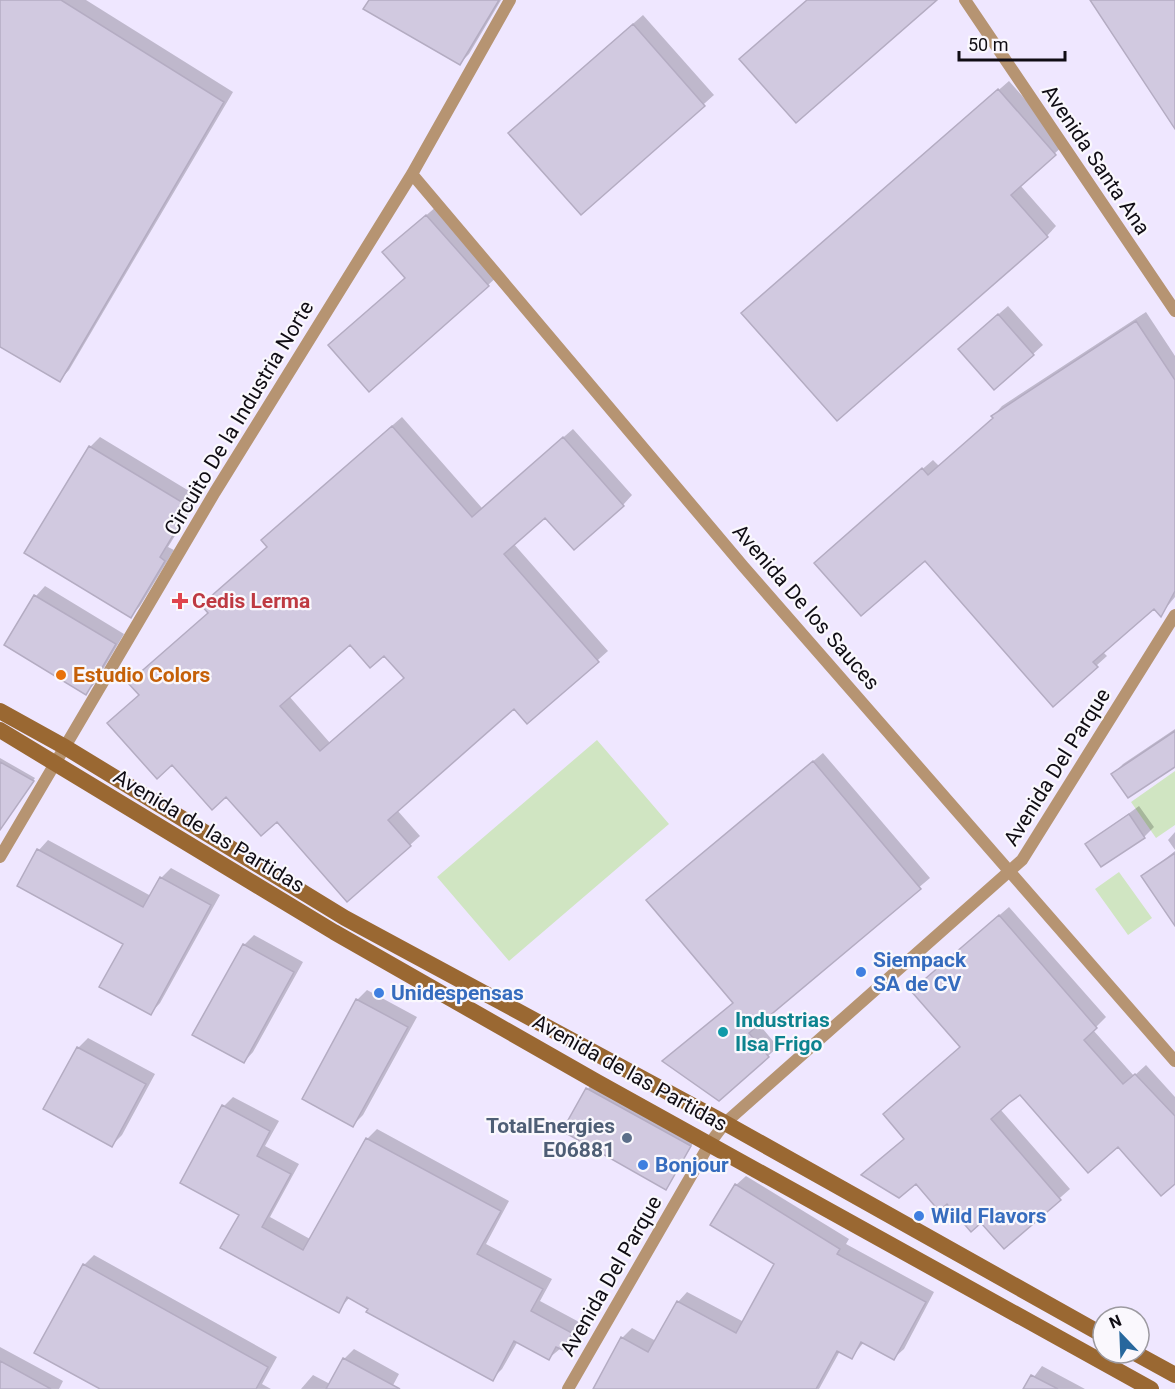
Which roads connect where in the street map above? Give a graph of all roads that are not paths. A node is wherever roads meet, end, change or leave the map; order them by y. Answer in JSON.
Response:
{"nodes":[{"id":1,"x":510,"y":0,"type":"edge"},
{"id":2,"x":965,"y":0,"type":"edge"},
{"id":3,"x":412,"y":174,"type":"junction"},
{"id":4,"x":1175,"y":311,"type":"edge"},
{"id":5,"x":1175,"y":615,"type":"edge"},
{"id":6,"x":0,"y":711,"type":"edge"},
{"id":7,"x":0,"y":730,"type":"edge"},
{"id":8,"x":65,"y":747,"type":"junction"},
{"id":9,"x":55,"y":765,"type":"junction"},
{"id":10,"x":0,"y":857,"type":"edge"},
{"id":11,"x":1010,"y":872,"type":"junction"},
{"id":12,"x":1175,"y":1061,"type":"edge"},
{"id":13,"x":725,"y":1123,"type":"junction"},
{"id":14,"x":710,"y":1143,"type":"junction"},
{"id":15,"x":1091,"y":1328,"type":"edge"},
{"id":16,"x":1151,"y":1362,"type":"edge"},
{"id":17,"x":1175,"y":1375,"type":"edge"},
{"id":18,"x":568,"y":1389,"type":"edge"},
{"id":19,"x":1151,"y":1389,"type":"edge"}],
"edges":[{"from":1,"to":3,"type":"street","name":"Circuito De la Industria Norte"},
{"from":2,"to":4,"type":"street","name":"Avenida Santa Ana"},
{"from":3,"to":8,"type":"street","name":"Circuito De la Industria Norte"},
{"from":3,"to":11,"type":"street","name":"Avenida De los Sauces"},
{"from":5,"to":11,"type":"street","name":"Avenida Del Parque"},
{"from":6,"to":8,"type":"main road","name":"Avenida de las Partidas"},
{"from":7,"to":9,"type":"main road","name":"Avenida de las Partidas"},
{"from":8,"to":9,"type":"street","name":"Circuito De la Industria Norte"},
{"from":8,"to":13,"type":"main road","name":"Avenida de las Partidas"},
{"from":9,"to":10,"type":"street","name":"Circuito De la Industria Norte"},
{"from":9,"to":14,"type":"main road","name":"Avenida de las Partidas"},
{"from":11,"to":12,"type":"street","name":"Avenida De los Sauces"},
{"from":11,"to":13,"type":"street","name":"Avenida Del Parque"},
{"from":13,"to":14,"type":"street","name":"Avenida Del Parque"},
{"from":13,"to":15,"type":"main road","name":"Avenida de las Partidas"},
{"from":14,"to":18,"type":"street","name":"Avenida Del Parque"},
{"from":14,"to":19,"type":"main road","name":"Avenida de las Partidas"},
{"from":16,"to":17,"type":"main road"}]}
